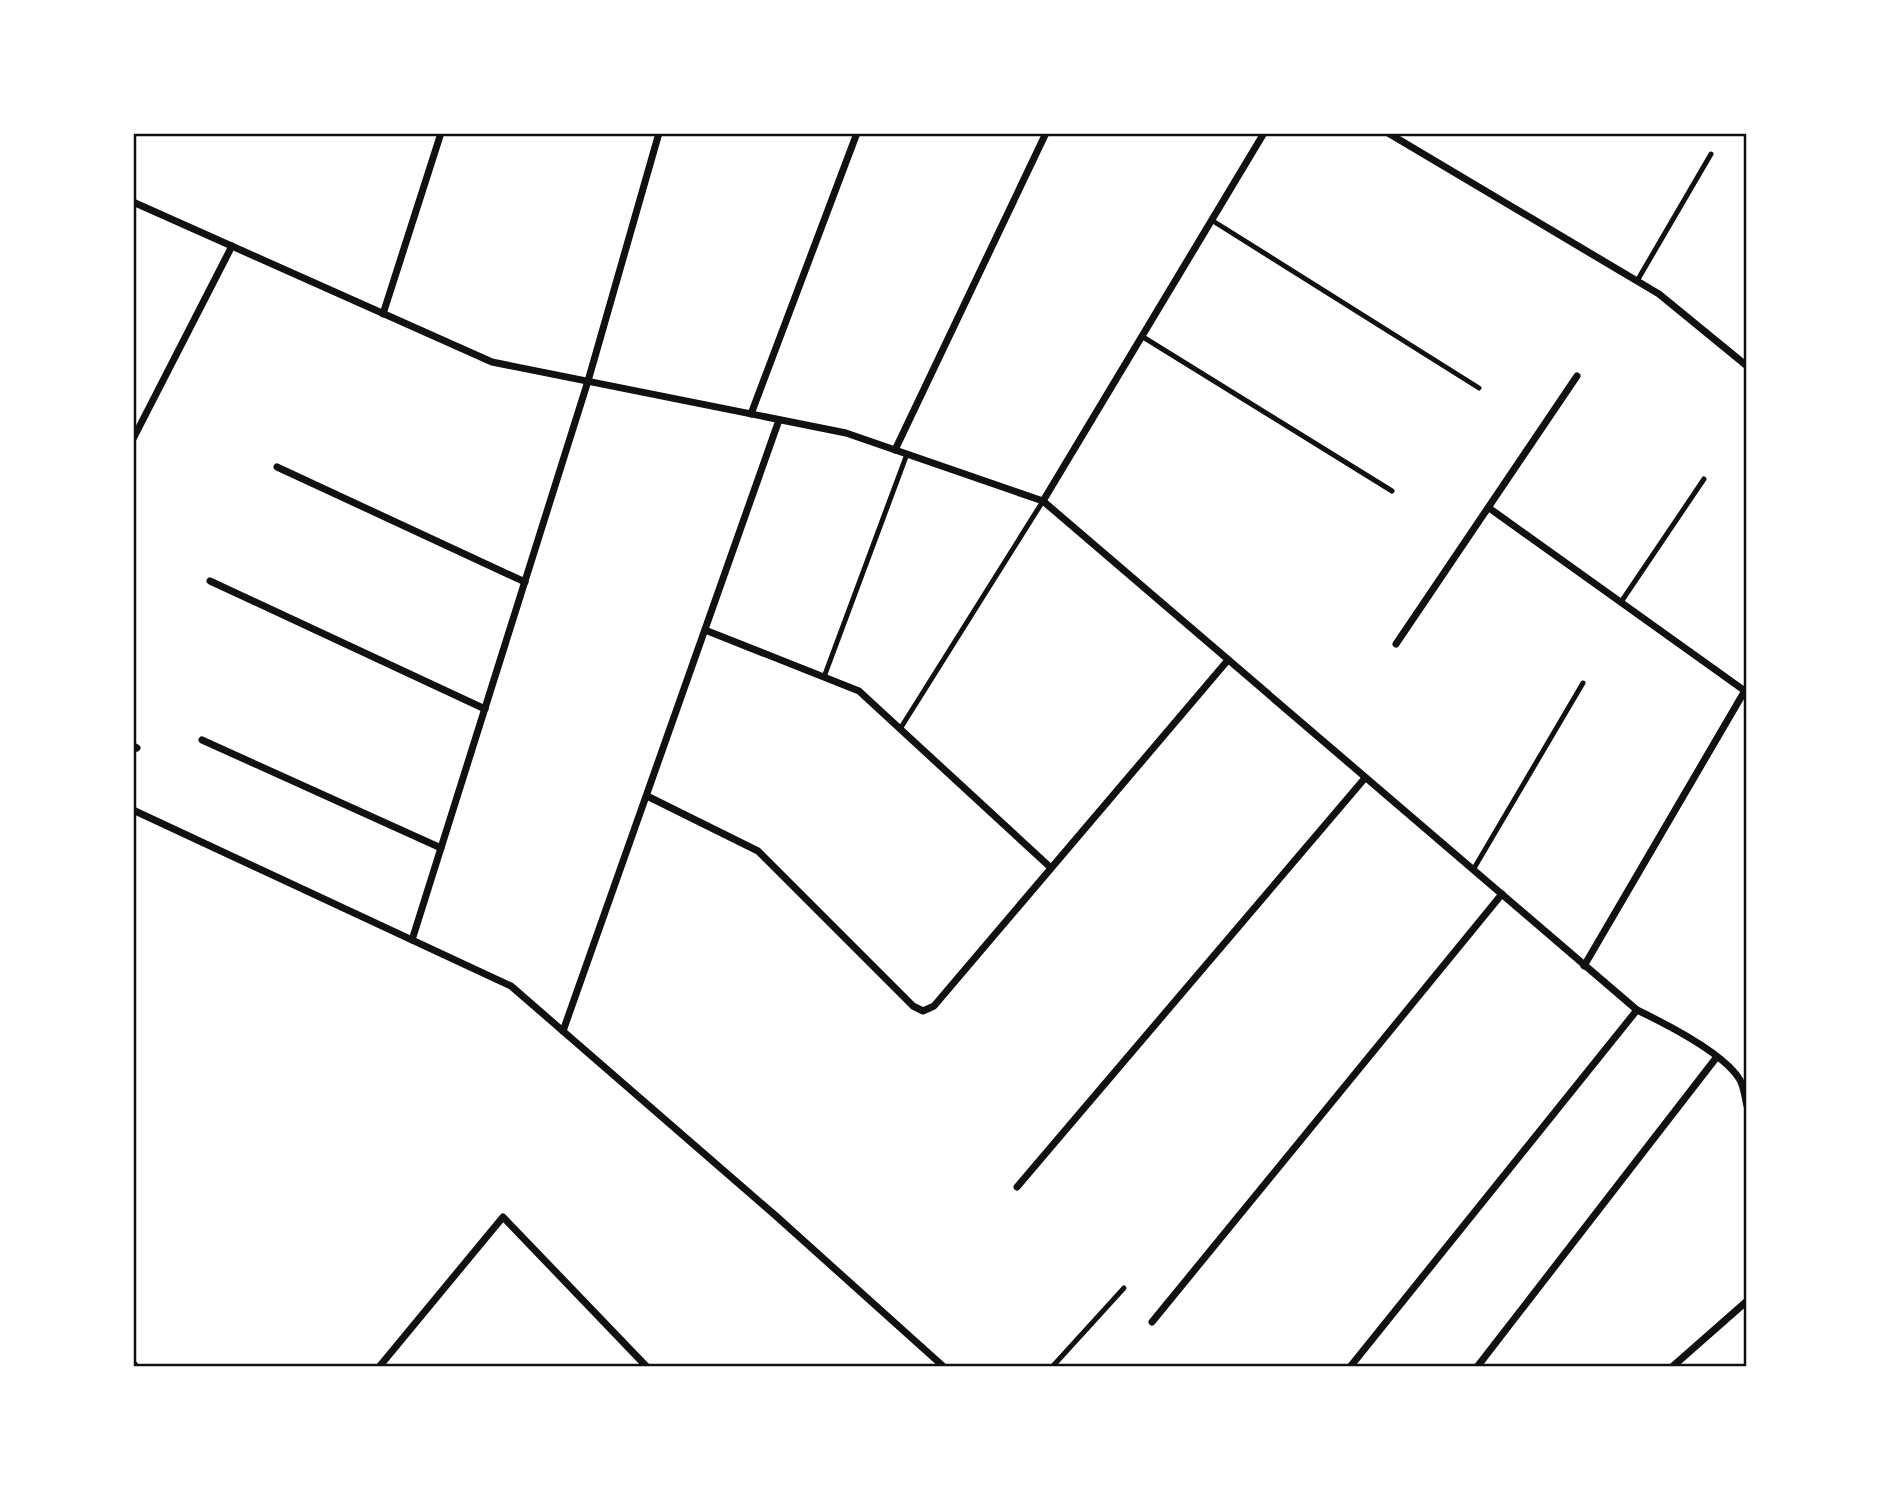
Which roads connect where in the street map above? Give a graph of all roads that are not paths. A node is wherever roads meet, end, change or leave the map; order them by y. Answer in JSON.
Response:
{"nodes":[{"id":1,"x":441,"y":133,"type":"edge"},
{"id":2,"x":659,"y":133,"type":"edge"},
{"id":3,"x":857,"y":133,"type":"edge"},
{"id":4,"x":1046,"y":133,"type":"edge"},
{"id":5,"x":1264,"y":133,"type":"edge"},
{"id":6,"x":1388,"y":133,"type":"edge"},
{"id":7,"x":1711,"y":154,"type":"dead end"},
{"id":8,"x":133,"y":202,"type":"edge"},
{"id":9,"x":1213,"y":221,"type":"junction"},
{"id":10,"x":232,"y":246,"type":"junction"},
{"id":11,"x":1637,"y":281,"type":"junction"},
{"id":12,"x":383,"y":314,"type":"junction"},
{"id":13,"x":1143,"y":337,"type":"junction"},
{"id":14,"x":1747,"y":366,"type":"edge"},
{"id":15,"x":1577,"y":376,"type":"dead end"},
{"id":16,"x":588,"y":381,"type":"junction"},
{"id":17,"x":1479,"y":388,"type":"dead end"},
{"id":18,"x":751,"y":414,"type":"junction"},
{"id":19,"x":779,"y":420,"type":"junction"},
{"id":20,"x":133,"y":439,"type":"edge"},
{"id":21,"x":895,"y":450,"type":"junction"},
{"id":22,"x":907,"y":454,"type":"junction"},
{"id":23,"x":277,"y":467,"type":"dead end"},
{"id":24,"x":1704,"y":480,"type":"dead end"},
{"id":25,"x":1392,"y":491,"type":"dead end"},
{"id":26,"x":1043,"y":502,"type":"junction"},
{"id":27,"x":1489,"y":508,"type":"junction"},
{"id":28,"x":210,"y":581,"type":"dead end"},
{"id":29,"x":525,"y":582,"type":"junction"},
{"id":30,"x":1621,"y":602,"type":"junction"},
{"id":31,"x":705,"y":630,"type":"junction"},
{"id":32,"x":1396,"y":644,"type":"dead end"},
{"id":33,"x":1228,"y":660,"type":"junction"},
{"id":34,"x":824,"y":677,"type":"junction"},
{"id":35,"x":1583,"y":683,"type":"dead end"},
{"id":36,"x":1746,"y":689,"type":"edge"},
{"id":37,"x":485,"y":709,"type":"junction"},
{"id":38,"x":900,"y":729,"type":"junction"},
{"id":39,"x":202,"y":740,"type":"dead end"},
{"id":40,"x":1365,"y":778,"type":"junction"},
{"id":41,"x":647,"y":796,"type":"junction"},
{"id":42,"x":133,"y":810,"type":"edge"},
{"id":43,"x":441,"y":848,"type":"junction"},
{"id":44,"x":1050,"y":867,"type":"junction"},
{"id":45,"x":1473,"y":870,"type":"junction"},
{"id":46,"x":1502,"y":894,"type":"junction"},
{"id":47,"x":412,"y":940,"type":"junction"},
{"id":48,"x":1584,"y":966,"type":"junction"},
{"id":49,"x":1637,"y":1010,"type":"junction"},
{"id":50,"x":563,"y":1031,"type":"junction"},
{"id":51,"x":1716,"y":1058,"type":"junction"},
{"id":52,"x":1747,"y":1073,"type":"edge"},
{"id":53,"x":1740,"y":1080,"type":"junction"},
{"id":54,"x":1747,"y":1106,"type":"edge"},
{"id":55,"x":1017,"y":1187,"type":"dead end"},
{"id":56,"x":1124,"y":1287,"type":"dead end"},
{"id":57,"x":1747,"y":1301,"type":"edge"},
{"id":58,"x":1152,"y":1322,"type":"dead end"},
{"id":59,"x":133,"y":1363,"type":"edge"},
{"id":60,"x":136,"y":1367,"type":"edge"},
{"id":61,"x":379,"y":1367,"type":"edge"},
{"id":62,"x":647,"y":1367,"type":"edge"},
{"id":63,"x":944,"y":1367,"type":"edge"},
{"id":64,"x":1052,"y":1367,"type":"edge"},
{"id":65,"x":1350,"y":1367,"type":"edge"},
{"id":66,"x":1477,"y":1367,"type":"edge"},
{"id":67,"x":1672,"y":1367,"type":"edge"}],
"edges":[{"from":1,"to":12,"type":"street"},
{"from":2,"to":16,"type":"street"},
{"from":3,"to":18,"type":"street"},
{"from":4,"to":21,"type":"street"},
{"from":5,"to":9,"type":"street"},
{"from":6,"to":11,"type":"street"},
{"from":7,"to":11,"type":"lane"},
{"from":8,"to":10,"type":"street"},
{"from":9,"to":13,"type":"street"},
{"from":9,"to":17,"type":"lane"},
{"from":10,"to":12,"type":"street"},
{"from":10,"to":20,"type":"street"},
{"from":11,"to":14,"type":"street"},
{"from":12,"to":16,"type":"street"},
{"from":13,"to":25,"type":"lane"},
{"from":13,"to":26,"type":"street"},
{"from":15,"to":27,"type":"street"},
{"from":16,"to":18,"type":"street"},
{"from":16,"to":29,"type":"street"},
{"from":18,"to":19,"type":"street"},
{"from":19,"to":21,"type":"street"},
{"from":19,"to":31,"type":"street"},
{"from":21,"to":22,"type":"street"},
{"from":22,"to":26,"type":"street"},
{"from":22,"to":34,"type":"lane"},
{"from":23,"to":29,"type":"street"},
{"from":24,"to":30,"type":"lane"},
{"from":26,"to":33,"type":"street"},
{"from":26,"to":38,"type":"lane"},
{"from":27,"to":30,"type":"street"},
{"from":27,"to":32,"type":"street"},
{"from":28,"to":37,"type":"street"},
{"from":29,"to":37,"type":"street"},
{"from":30,"to":36,"type":"street"},
{"from":31,"to":34,"type":"street"},
{"from":31,"to":41,"type":"street"},
{"from":33,"to":40,"type":"street"},
{"from":33,"to":44,"type":"street"},
{"from":34,"to":38,"type":"street"},
{"from":35,"to":45,"type":"lane"},
{"from":36,"to":48,"type":"street"},
{"from":37,"to":43,"type":"street"},
{"from":38,"to":44,"type":"street"},
{"from":39,"to":43,"type":"street"},
{"from":40,"to":45,"type":"street"},
{"from":40,"to":55,"type":"street"},
{"from":41,"to":44,"type":"street"},
{"from":41,"to":50,"type":"street"},
{"from":42,"to":47,"type":"street"},
{"from":43,"to":47,"type":"street"},
{"from":45,"to":46,"type":"street"},
{"from":46,"to":48,"type":"street"},
{"from":46,"to":58,"type":"street"},
{"from":47,"to":50,"type":"street"},
{"from":48,"to":49,"type":"street"},
{"from":49,"to":51,"type":"street"},
{"from":49,"to":65,"type":"street"},
{"from":50,"to":63,"type":"street"},
{"from":51,"to":53,"type":"street"},
{"from":51,"to":66,"type":"street"},
{"from":52,"to":53,"type":"street"},
{"from":53,"to":54,"type":"street"},
{"from":56,"to":64,"type":"lane"},
{"from":57,"to":67,"type":"street"},
{"from":59,"to":60,"type":"street"},
{"from":61,"to":62,"type":"street"}]}
